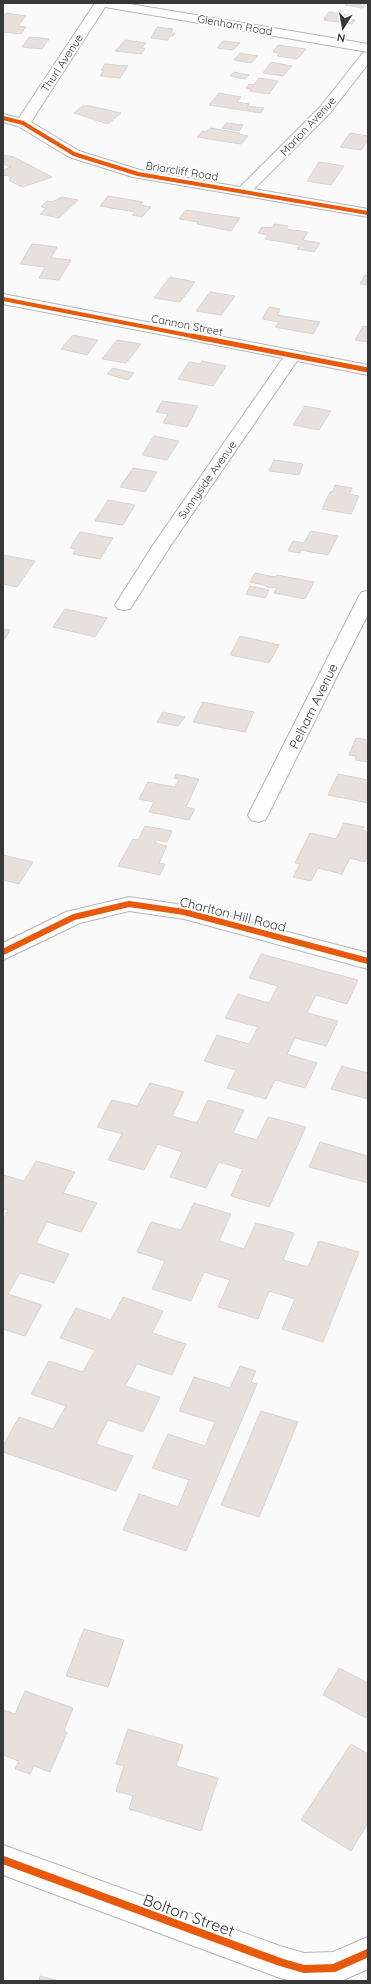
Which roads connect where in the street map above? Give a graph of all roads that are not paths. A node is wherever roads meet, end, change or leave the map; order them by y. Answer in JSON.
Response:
{"nodes":[{"id":1,"x":101,"y":3,"type":"edge"},
{"id":2,"x":368,"y":48,"type":"edge"},
{"id":3,"x":368,"y":56,"type":"edge"},
{"id":4,"x":3,"y":118,"type":"edge"},
{"id":5,"x":23,"y":122,"type":"junction"},
{"id":6,"x":243,"y":192,"type":"junction"},
{"id":7,"x":368,"y":213,"type":"edge"},
{"id":8,"x":3,"y":299,"type":"edge"},
{"id":9,"x":293,"y":356,"type":"junction"},
{"id":10,"x":368,"y":370,"type":"edge"},
{"id":11,"x":368,"y":596,"type":"edge"},
{"id":12,"x":124,"y":605,"type":"dead end"},
{"id":13,"x":258,"y":815,"type":"dead end"},
{"id":14,"x":3,"y":952,"type":"edge"},
{"id":15,"x":368,"y":961,"type":"edge"},
{"id":16,"x":3,"y":1860,"type":"edge"},
{"id":17,"x":368,"y":1953,"type":"edge"}],
"edges":[{"from":1,"to":2,"type":"street","name":"Glenham Road"},
{"from":1,"to":5,"type":"street","name":"Thurl Avenue"},
{"from":3,"to":6,"type":"street","name":"Marion Avenue"},
{"from":4,"to":5,"type":"street","name":"Briarcliff Road"},
{"from":5,"to":6,"type":"street","name":"Briarcliff Road"},
{"from":6,"to":7,"type":"street","name":"Briarcliff Road"},
{"from":8,"to":9,"type":"street","name":"Cannon Street"},
{"from":9,"to":10,"type":"street","name":"Cannon Street"},
{"from":9,"to":12,"type":"street","name":"Sunnyside Avenue"},
{"from":11,"to":13,"type":"street","name":"Pelham Avenue"},
{"from":14,"to":15,"type":"street","name":"Charlton Hill Road"},
{"from":16,"to":17,"type":"street","name":"Bolton Street"}]}
